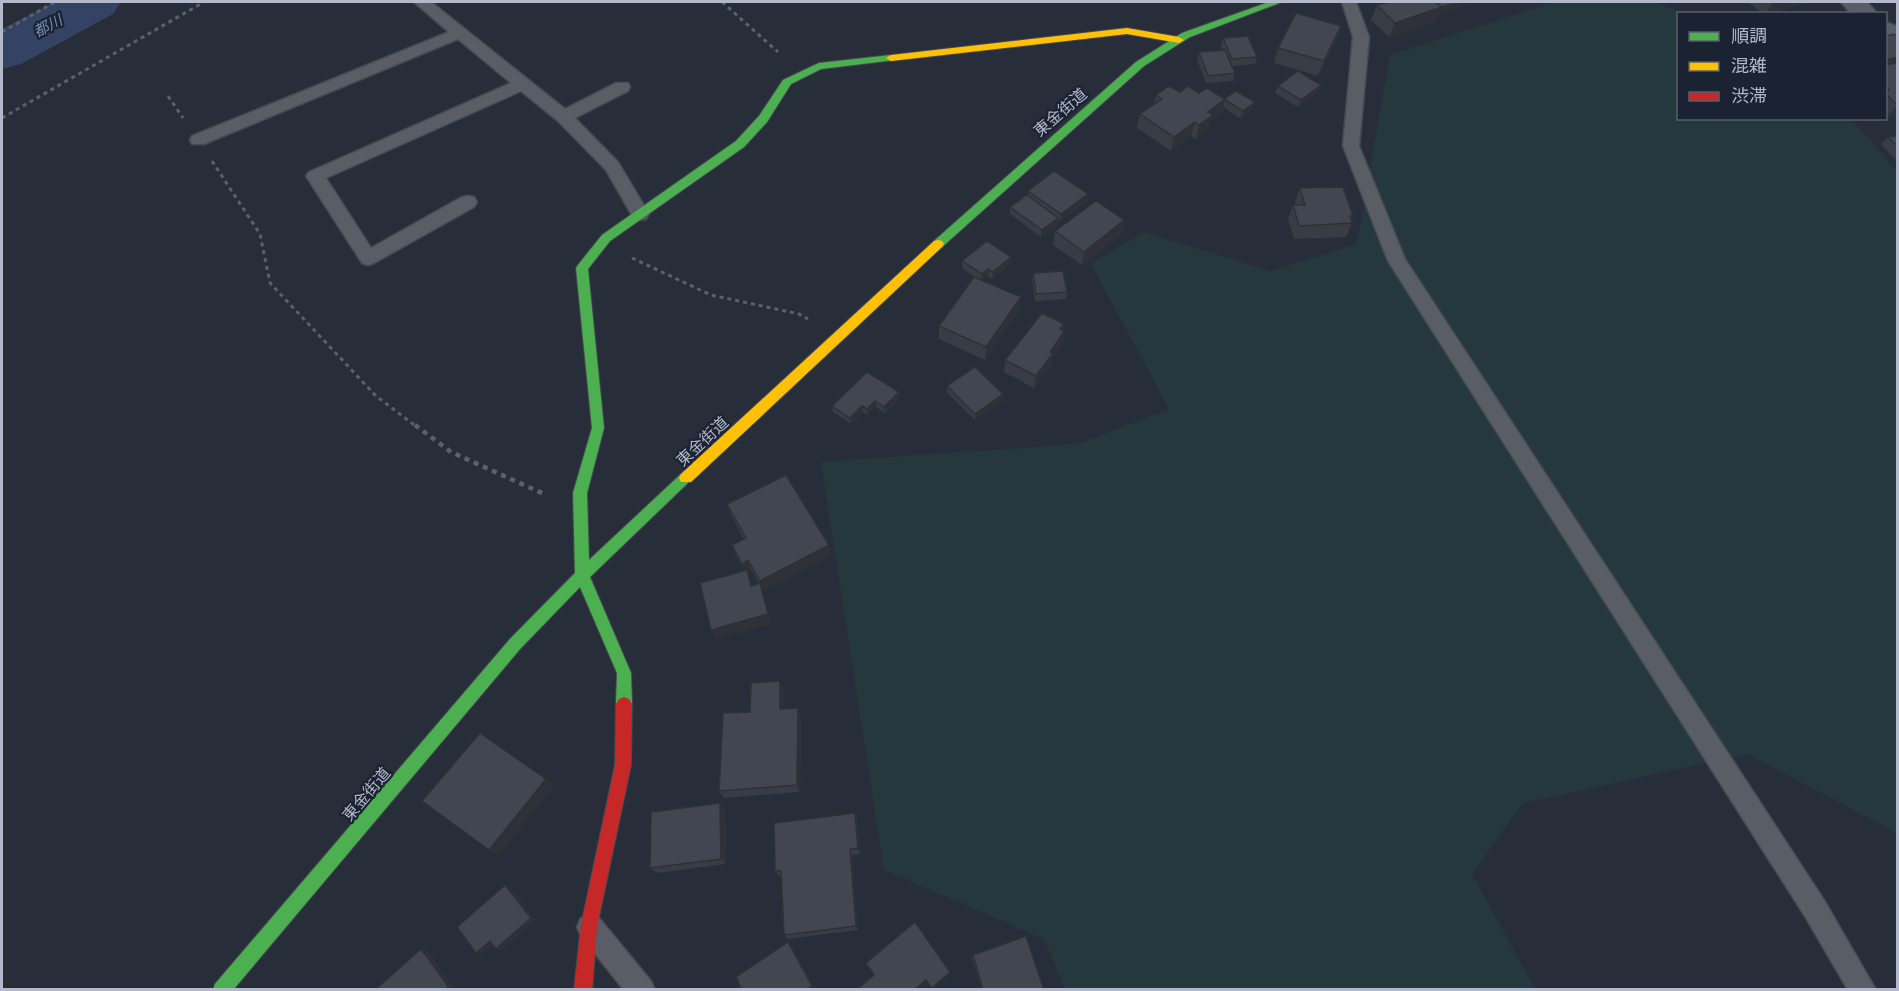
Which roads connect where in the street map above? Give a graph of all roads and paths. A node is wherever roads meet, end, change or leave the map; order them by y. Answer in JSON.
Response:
{"nodes":[{"id":1,"x":55,"y":2,"type":"edge"},
{"id":2,"x":204,"y":2,"type":"edge"},
{"id":3,"x":422,"y":2,"type":"edge"},
{"id":4,"x":722,"y":2,"type":"edge"},
{"id":5,"x":1277,"y":2,"type":"edge"},
{"id":6,"x":1349,"y":2,"type":"edge"},
{"id":7,"x":1852,"y":2,"type":"edge"},
{"id":8,"x":1864,"y":12,"type":"edge"},
{"id":9,"x":2,"y":32,"type":"edge"},
{"id":10,"x":460,"y":33,"type":"junction"},
{"id":11,"x":1179,"y":40,"type":"junction"},
{"id":12,"x":803,"y":74,"type":"junction"},
{"id":13,"x":523,"y":84,"type":"junction"},
{"id":14,"x":622,"y":87,"type":"dead end"},
{"id":15,"x":168,"y":96,"type":"dead end"},
{"id":16,"x":564,"y":117,"type":"junction"},
{"id":17,"x":2,"y":118,"type":"edge"},
{"id":18,"x":198,"y":140,"type":"junction"},
{"id":19,"x":468,"y":202,"type":"dead end"},
{"id":20,"x":640,"y":214,"type":"junction"},
{"id":21,"x":603,"y":243,"type":"junction"},
{"id":22,"x":840,"y":337,"type":"junction"},
{"id":23,"x":580,"y":510,"type":"junction"},
{"id":24,"x":582,"y":575,"type":"junction"},
{"id":25,"x":589,"y":926,"type":"junction"},
{"id":26,"x":221,"y":990,"type":"edge"},
{"id":27,"x":583,"y":990,"type":"edge"},
{"id":28,"x":642,"y":990,"type":"edge"},
{"id":29,"x":1863,"y":990,"type":"edge"}],
"edges":[{"from":1,"to":9,"type":"path"},
{"from":2,"to":17,"type":"path"},
{"from":3,"to":10,"type":"lane"},
{"from":4,"to":12,"type":"path"},
{"from":5,"to":11,"type":"main road","name":"東金街道"},
{"from":6,"to":29,"type":"lane"},
{"from":7,"to":8,"type":"street"},
{"from":10,"to":13,"type":"lane"},
{"from":10,"to":18,"type":"lane"},
{"from":11,"to":12,"type":"main road"},
{"from":11,"to":22,"type":"main road","name":"東金街道"},
{"from":12,"to":20,"type":"main road"},
{"from":13,"to":16,"type":"lane"},
{"from":13,"to":19,"type":"lane"},
{"from":14,"to":16,"type":"lane"},
{"from":15,"to":18,"type":"path"},
{"from":16,"to":20,"type":"lane"},
{"from":18,"to":23,"type":"path"},
{"from":20,"to":21,"type":"main road"},
{"from":21,"to":22,"type":"path"},
{"from":21,"to":23,"type":"main road"},
{"from":22,"to":24,"type":"main road","name":"東金街道"},
{"from":23,"to":24,"type":"main road"},
{"from":24,"to":25,"type":"main road"},
{"from":24,"to":26,"type":"main road","name":"東金街道"},
{"from":25,"to":27,"type":"main road"},
{"from":25,"to":28,"type":"lane"}]}
